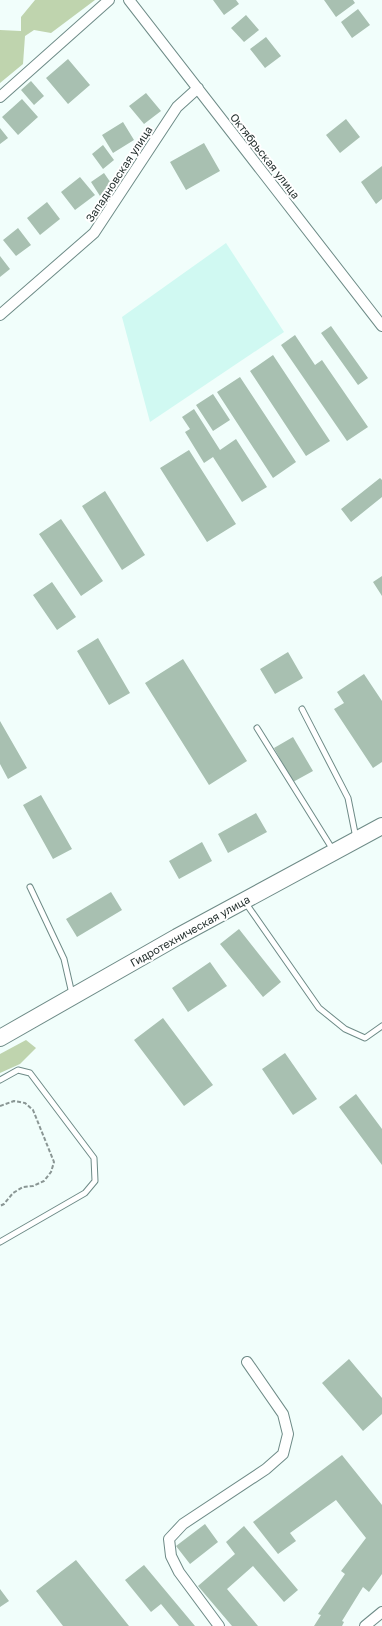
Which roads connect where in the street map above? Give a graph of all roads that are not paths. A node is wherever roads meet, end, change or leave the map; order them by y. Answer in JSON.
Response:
{"nodes":[{"id":1,"x":109,"y":0,"type":"edge"},
{"id":2,"x":129,"y":0,"type":"edge"},
{"id":3,"x":198,"y":88,"type":"junction"},
{"id":4,"x":0,"y":98,"type":"edge"},
{"id":5,"x":0,"y":315,"type":"edge"},
{"id":6,"x":382,"y":326,"type":"edge"},
{"id":7,"x":302,"y":709,"type":"dead end"},
{"id":8,"x":257,"y":728,"type":"dead end"},
{"id":9,"x":382,"y":826,"type":"edge"},
{"id":10,"x":356,"y":840,"type":"junction"},
{"id":11,"x":334,"y":852,"type":"junction"},
{"id":12,"x":30,"y":887,"type":"dead end"},
{"id":13,"x":244,"y":901,"type":"junction"},
{"id":14,"x":73,"y":997,"type":"junction"},
{"id":15,"x":382,"y":1026,"type":"edge"},
{"id":16,"x":0,"y":1038,"type":"edge"},
{"id":17,"x":0,"y":1080,"type":"edge"},
{"id":18,"x":0,"y":1242,"type":"edge"},
{"id":19,"x":247,"y":1362,"type":"dead end"},
{"id":20,"x":382,"y":1612,"type":"edge"},
{"id":21,"x":219,"y":1626,"type":"edge"},
{"id":22,"x":365,"y":1626,"type":"edge"}],
"edges":[{"from":1,"to":4,"type":"street"},
{"from":2,"to":3,"type":"street","name":"Октябрьская улица"},
{"from":3,"to":5,"type":"street","name":"Западновская улица"},
{"from":3,"to":6,"type":"street","name":"Октябрьская улица"},
{"from":7,"to":10,"type":"lane"},
{"from":8,"to":11,"type":"lane"},
{"from":9,"to":10,"type":"main road","name":"Гидротехническая улица"},
{"from":10,"to":11,"type":"main road","name":"Гидротехническая улица"},
{"from":11,"to":13,"type":"main road","name":"Гидротехническая улица"},
{"from":12,"to":14,"type":"lane"},
{"from":13,"to":14,"type":"main road","name":"Гидротехническая улица"},
{"from":13,"to":15,"type":"lane"},
{"from":14,"to":16,"type":"main road","name":"Гидротехническая улица"},
{"from":17,"to":18,"type":"lane"},
{"from":19,"to":21,"type":"street"},
{"from":20,"to":22,"type":"street"}]}
